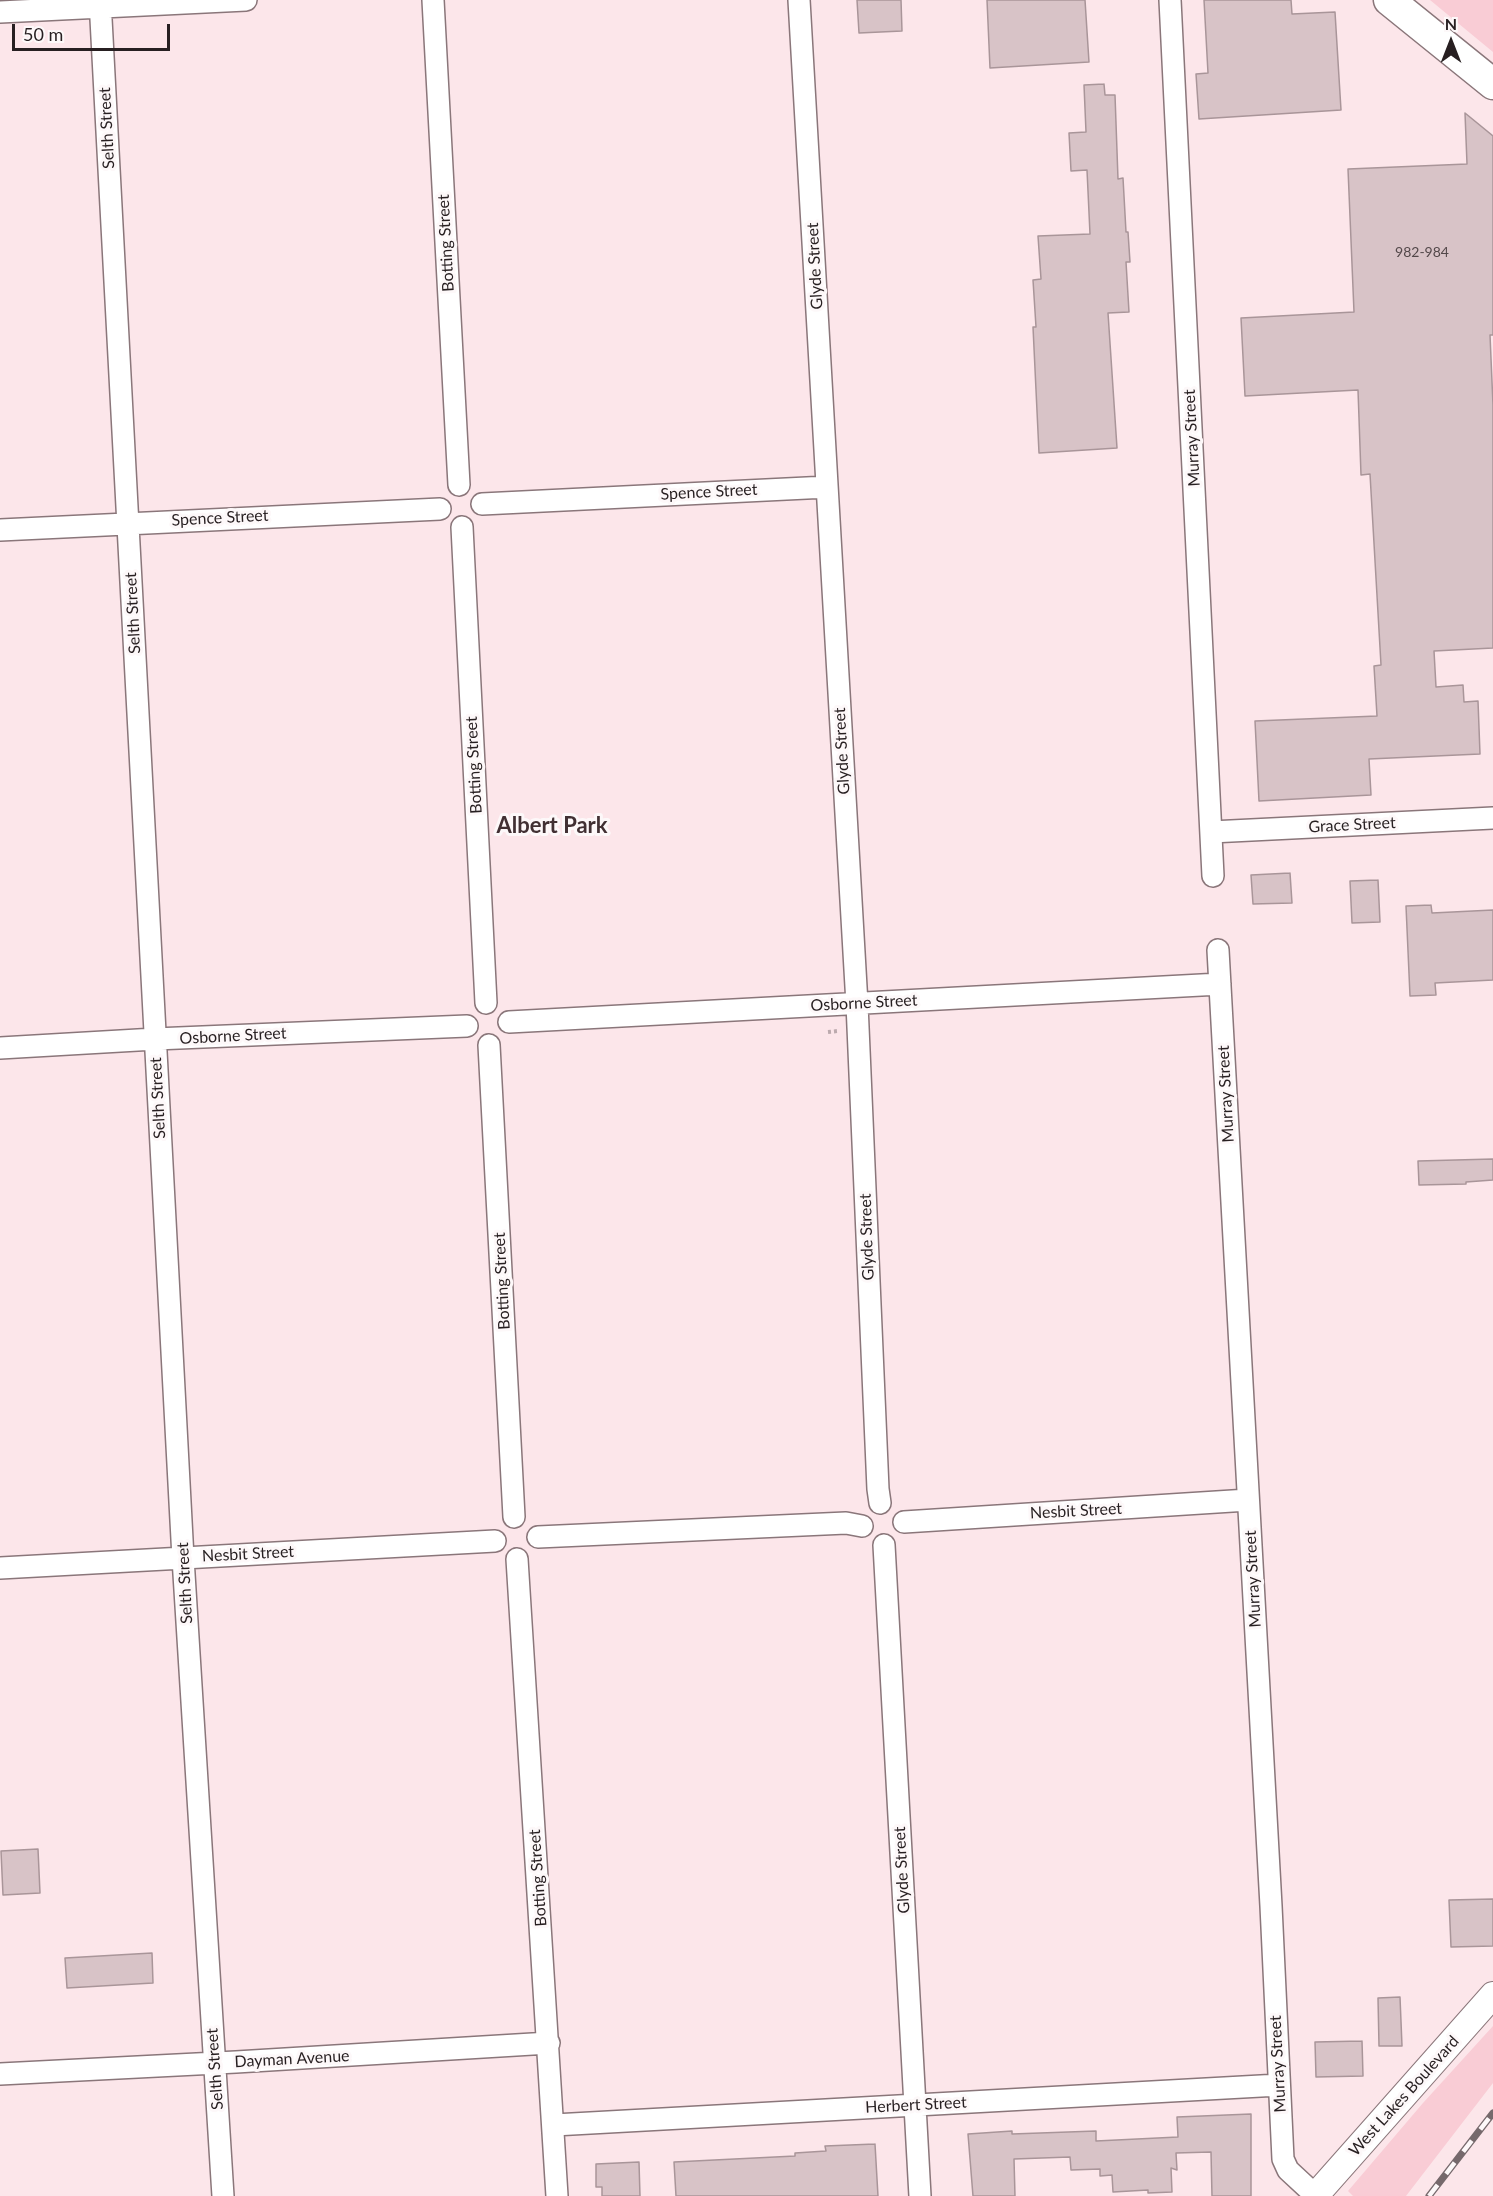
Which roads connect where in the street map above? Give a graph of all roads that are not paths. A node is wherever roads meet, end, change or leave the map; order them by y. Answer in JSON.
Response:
{"nodes":[{"id":1,"x":246,"y":0,"type":"edge"},
{"id":2,"x":433,"y":0,"type":"edge"},
{"id":3,"x":799,"y":0,"type":"edge"},
{"id":4,"x":1170,"y":0,"type":"edge"},
{"id":5,"x":1389,"y":0,"type":"edge"},
{"id":6,"x":100,"y":3,"type":"edge"},
{"id":7,"x":0,"y":12,"type":"edge"},
{"id":8,"x":1493,"y":84,"type":"edge"},
{"id":9,"x":459,"y":485,"type":"junction"},
{"id":10,"x":827,"y":487,"type":"junction"},
{"id":11,"x":483,"y":504,"type":"junction"},
{"id":12,"x":440,"y":509,"type":"junction"},
{"id":13,"x":128,"y":522,"type":"junction"},
{"id":14,"x":462,"y":527,"type":"junction"},
{"id":15,"x":0,"y":530,"type":"edge"},
{"id":16,"x":1493,"y":818,"type":"edge"},
{"id":17,"x":1211,"y":832,"type":"junction"},
{"id":18,"x":1213,"y":876,"type":"dead end"},
{"id":19,"x":1218,"y":950,"type":"dead end"},
{"id":20,"x":1220,"y":984,"type":"junction"},
{"id":21,"x":486,"y":1003,"type":"junction"},
{"id":22,"x":857,"y":1004,"type":"junction"},
{"id":23,"x":509,"y":1022,"type":"junction"},
{"id":24,"x":467,"y":1026,"type":"junction"},
{"id":25,"x":155,"y":1039,"type":"junction"},
{"id":26,"x":489,"y":1045,"type":"junction"},
{"id":27,"x":0,"y":1048,"type":"edge"},
{"id":28,"x":1248,"y":1500,"type":"junction"},
{"id":29,"x":880,"y":1503,"type":"junction"},
{"id":30,"x":514,"y":1517,"type":"junction"},
{"id":31,"x":904,"y":1522,"type":"junction"},
{"id":32,"x":862,"y":1526,"type":"junction"},
{"id":33,"x":538,"y":1537,"type":"junction"},
{"id":34,"x":495,"y":1541,"type":"junction"},
{"id":35,"x":884,"y":1545,"type":"junction"},
{"id":36,"x":183,"y":1558,"type":"junction"},
{"id":37,"x":518,"y":1559,"type":"junction"},
{"id":38,"x":0,"y":1568,"type":"edge"},
{"id":39,"x":1493,"y":1995,"type":"edge"},
{"id":40,"x":549,"y":2043,"type":"junction"},
{"id":41,"x":214,"y":2063,"type":"junction"},
{"id":42,"x":0,"y":2074,"type":"edge"},
{"id":43,"x":1279,"y":2085,"type":"junction"},
{"id":44,"x":915,"y":2105,"type":"junction"},
{"id":45,"x":554,"y":2125,"type":"junction"},
{"id":46,"x":1315,"y":2195,"type":"edge"},
{"id":47,"x":223,"y":2196,"type":"edge"},
{"id":48,"x":557,"y":2196,"type":"edge"},
{"id":49,"x":920,"y":2196,"type":"edge"}],
"edges":[{"from":1,"to":6,"type":"street"},
{"from":2,"to":9,"type":"street","name":"Botting Street"},
{"from":3,"to":10,"type":"street","name":"Glyde Street"},
{"from":4,"to":17,"type":"street","name":"Murray Street"},
{"from":5,"to":8,"type":"highway"},
{"from":6,"to":7,"type":"street"},
{"from":6,"to":13,"type":"street","name":"Selth Street"},
{"from":9,"to":11,"type":"street"},
{"from":9,"to":12,"type":"street"},
{"from":10,"to":11,"type":"street","name":"Spence Street"},
{"from":10,"to":22,"type":"street","name":"Glyde Street"},
{"from":11,"to":14,"type":"street"},
{"from":12,"to":13,"type":"street","name":"Spence Street"},
{"from":12,"to":14,"type":"street"},
{"from":13,"to":15,"type":"street","name":"Spence Street"},
{"from":13,"to":25,"type":"street","name":"Selth Street"},
{"from":14,"to":21,"type":"street","name":"Botting Street"},
{"from":16,"to":17,"type":"street","name":"Grace Street"},
{"from":17,"to":18,"type":"street","name":"Murray Street"},
{"from":19,"to":20,"type":"street","name":"Murray Street"},
{"from":20,"to":22,"type":"street","name":"Osborne Street"},
{"from":20,"to":28,"type":"street","name":"Murray Street"},
{"from":21,"to":23,"type":"street"},
{"from":21,"to":24,"type":"street"},
{"from":22,"to":23,"type":"street","name":"Osborne Street"},
{"from":22,"to":29,"type":"street","name":"Glyde Street"},
{"from":23,"to":26,"type":"street"},
{"from":24,"to":25,"type":"street","name":"Osborne Street"},
{"from":24,"to":26,"type":"street"},
{"from":25,"to":27,"type":"street","name":"Osborne Street"},
{"from":25,"to":36,"type":"street","name":"Selth Street"},
{"from":26,"to":30,"type":"street","name":"Botting Street"},
{"from":28,"to":31,"type":"street","name":"Nesbit Street"},
{"from":28,"to":43,"type":"street","name":"Murray Street"},
{"from":29,"to":31,"type":"street"},
{"from":29,"to":32,"type":"street"},
{"from":30,"to":33,"type":"street"},
{"from":30,"to":34,"type":"street"},
{"from":31,"to":35,"type":"street"},
{"from":32,"to":33,"type":"street"},
{"from":32,"to":35,"type":"street"},
{"from":33,"to":37,"type":"street"},
{"from":34,"to":36,"type":"street","name":"Nesbit Street"},
{"from":34,"to":37,"type":"street"},
{"from":35,"to":44,"type":"street","name":"Glyde Street"},
{"from":36,"to":38,"type":"street","name":"Nesbit Street"},
{"from":36,"to":41,"type":"street","name":"Selth Street"},
{"from":37,"to":40,"type":"street","name":"Botting Street"},
{"from":39,"to":46,"type":"main road","name":"West Lakes Boulevard"},
{"from":40,"to":41,"type":"street","name":"Dayman Avenue"},
{"from":40,"to":45,"type":"street","name":"Botting Street"},
{"from":41,"to":42,"type":"street","name":"Dayman Avenue"},
{"from":41,"to":47,"type":"street","name":"Selth Street"},
{"from":43,"to":44,"type":"street","name":"Herbert Street"},
{"from":43,"to":46,"type":"street","name":"Murray Street"},
{"from":44,"to":45,"type":"street","name":"Herbert Street"},
{"from":44,"to":49,"type":"street","name":"Glyde Street"},
{"from":45,"to":48,"type":"street","name":"Botting Street"}]}
